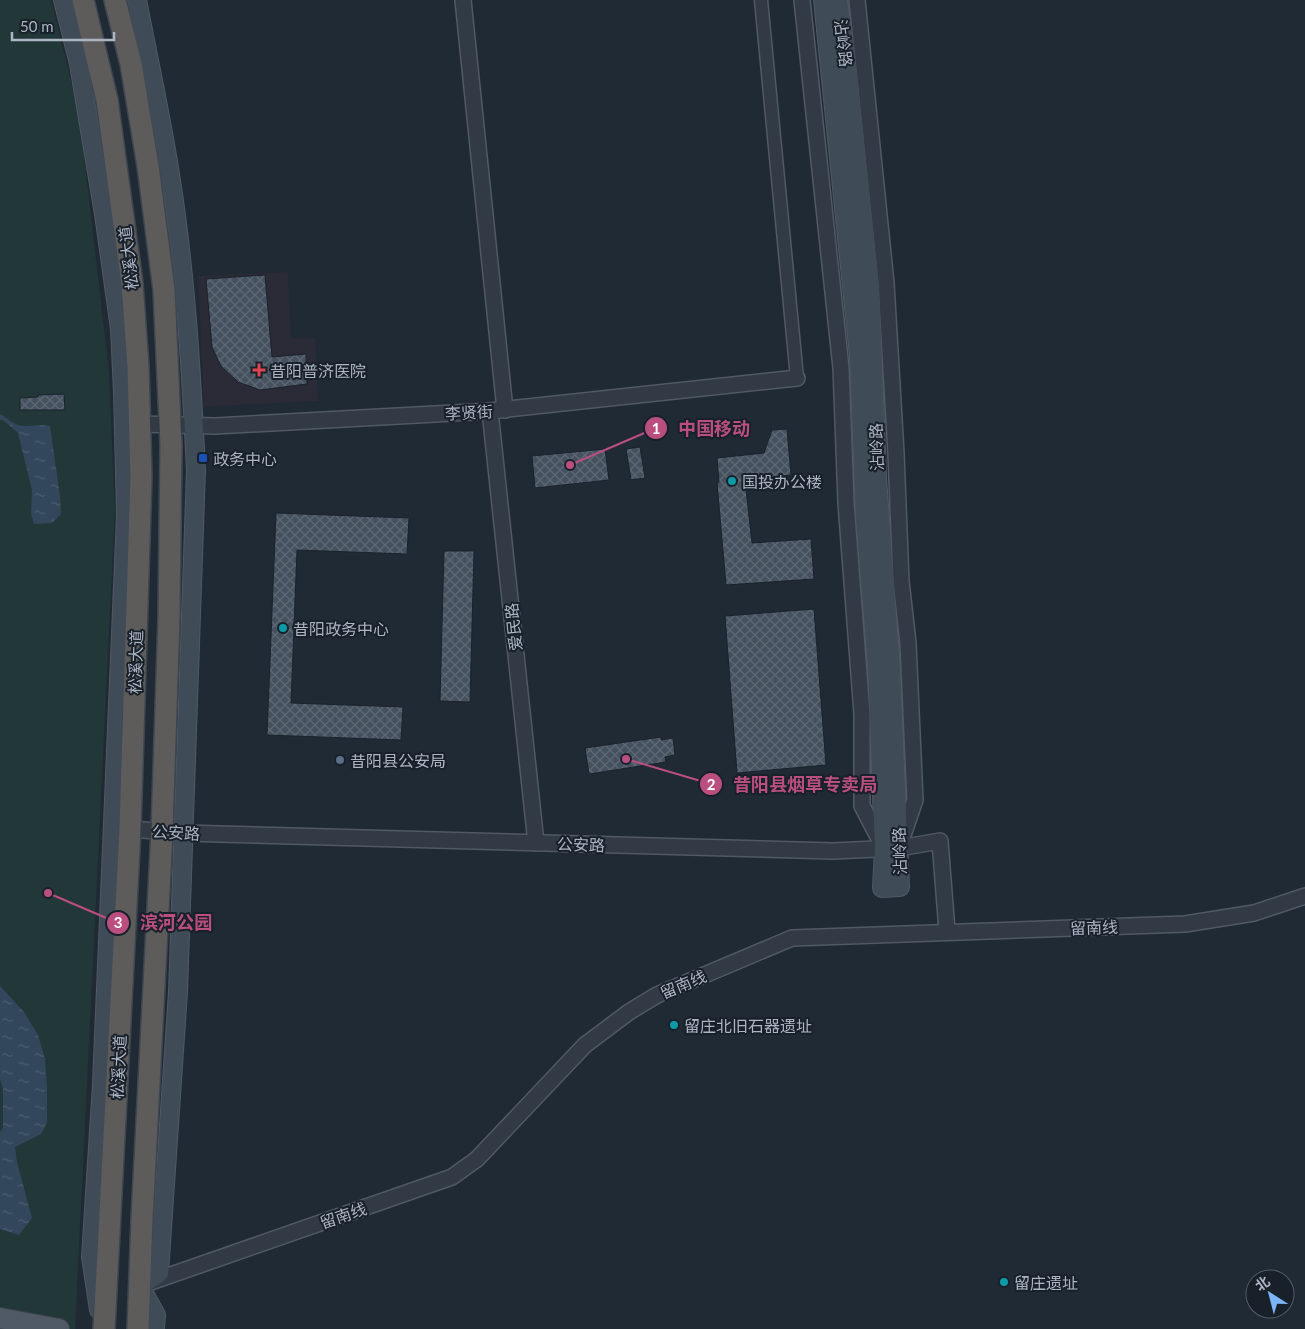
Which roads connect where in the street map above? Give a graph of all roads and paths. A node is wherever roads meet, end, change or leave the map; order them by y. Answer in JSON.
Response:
{"nodes":[{"id":1,"x":63,"y":0,"type":"edge"},
{"id":2,"x":83,"y":0,"type":"edge"},
{"id":3,"x":115,"y":0,"type":"edge"},
{"id":4,"x":137,"y":0,"type":"edge"},
{"id":5,"x":463,"y":0,"type":"edge"},
{"id":6,"x":761,"y":0,"type":"edge"},
{"id":7,"x":802,"y":0,"type":"edge"},
{"id":8,"x":823,"y":0,"type":"edge"},
{"id":9,"x":838,"y":0,"type":"edge"},
{"id":10,"x":857,"y":0,"type":"edge"},
{"id":11,"x":797,"y":378,"type":"joint"},
{"id":12,"x":498,"y":410,"type":"junction"},
{"id":13,"x":140,"y":424,"type":"junction"},
{"id":14,"x":170,"y":424,"type":"junction"},
{"id":15,"x":194,"y":425,"type":"junction"},
{"id":16,"x":130,"y":829,"type":"junction"},
{"id":17,"x":162,"y":831,"type":"junction"},
{"id":18,"x":183,"y":833,"type":"junction"},
{"id":19,"x":536,"y":843,"type":"junction"},
{"id":20,"x":891,"y":848,"type":"junction"},
{"id":21,"x":1305,"y":896,"type":"edge"},
{"id":22,"x":947,"y":931,"type":"junction"},
{"id":23,"x":140,"y":1286,"type":"junction"},
{"id":24,"x":0,"y":1318,"type":"edge"},
{"id":25,"x":59,"y":1329,"type":"edge"},
{"id":26,"x":103,"y":1329,"type":"edge"},
{"id":27,"x":138,"y":1329,"type":"edge"},
{"id":28,"x":155,"y":1329,"type":"edge"}],
"edges":[{"from":1,"to":26,"type":"main road"},
{"from":2,"to":13,"type":"highway","name":"松溪大道"},
{"from":3,"to":14,"type":"highway","name":"松溪大道"},
{"from":4,"to":15,"type":"main road"},
{"from":5,"to":12,"type":"street","name":"爱民路"},
{"from":6,"to":11,"type":"street"},
{"from":7,"to":20,"type":"street"},
{"from":8,"to":20,"type":"main road","name":"沾岭路"},
{"from":9,"to":20,"type":"main road","name":"沾岭路"},
{"from":10,"to":20,"type":"street"},
{"from":11,"to":12,"type":"street","name":"李贤街"},
{"from":12,"to":15,"type":"street","name":"李贤街"},
{"from":12,"to":19,"type":"street","name":"爱民路"},
{"from":13,"to":14,"type":"street","name":"李贤街"},
{"from":13,"to":16,"type":"highway","name":"松溪大道"},
{"from":14,"to":15,"type":"street","name":"李贤街"},
{"from":14,"to":17,"type":"highway","name":"松溪大道"},
{"from":15,"to":18,"type":"main road"},
{"from":16,"to":17,"type":"street","name":"公安路"},
{"from":16,"to":26,"type":"highway","name":"松溪大道"},
{"from":17,"to":18,"type":"street","name":"公安路"},
{"from":17,"to":23,"type":"highway","name":"松溪大道"},
{"from":18,"to":19,"type":"street","name":"公安路"},
{"from":18,"to":23,"type":"main road"},
{"from":19,"to":20,"type":"street","name":"公安路"},
{"from":20,"to":22,"type":"street","name":"公安路"},
{"from":21,"to":22,"type":"street","name":"留南线"},
{"from":22,"to":23,"type":"street","name":"留南线"},
{"from":23,"to":27,"type":"highway","name":"松溪大道"},
{"from":23,"to":28,"type":"main road"},
{"from":24,"to":25,"type":"main road"}]}
